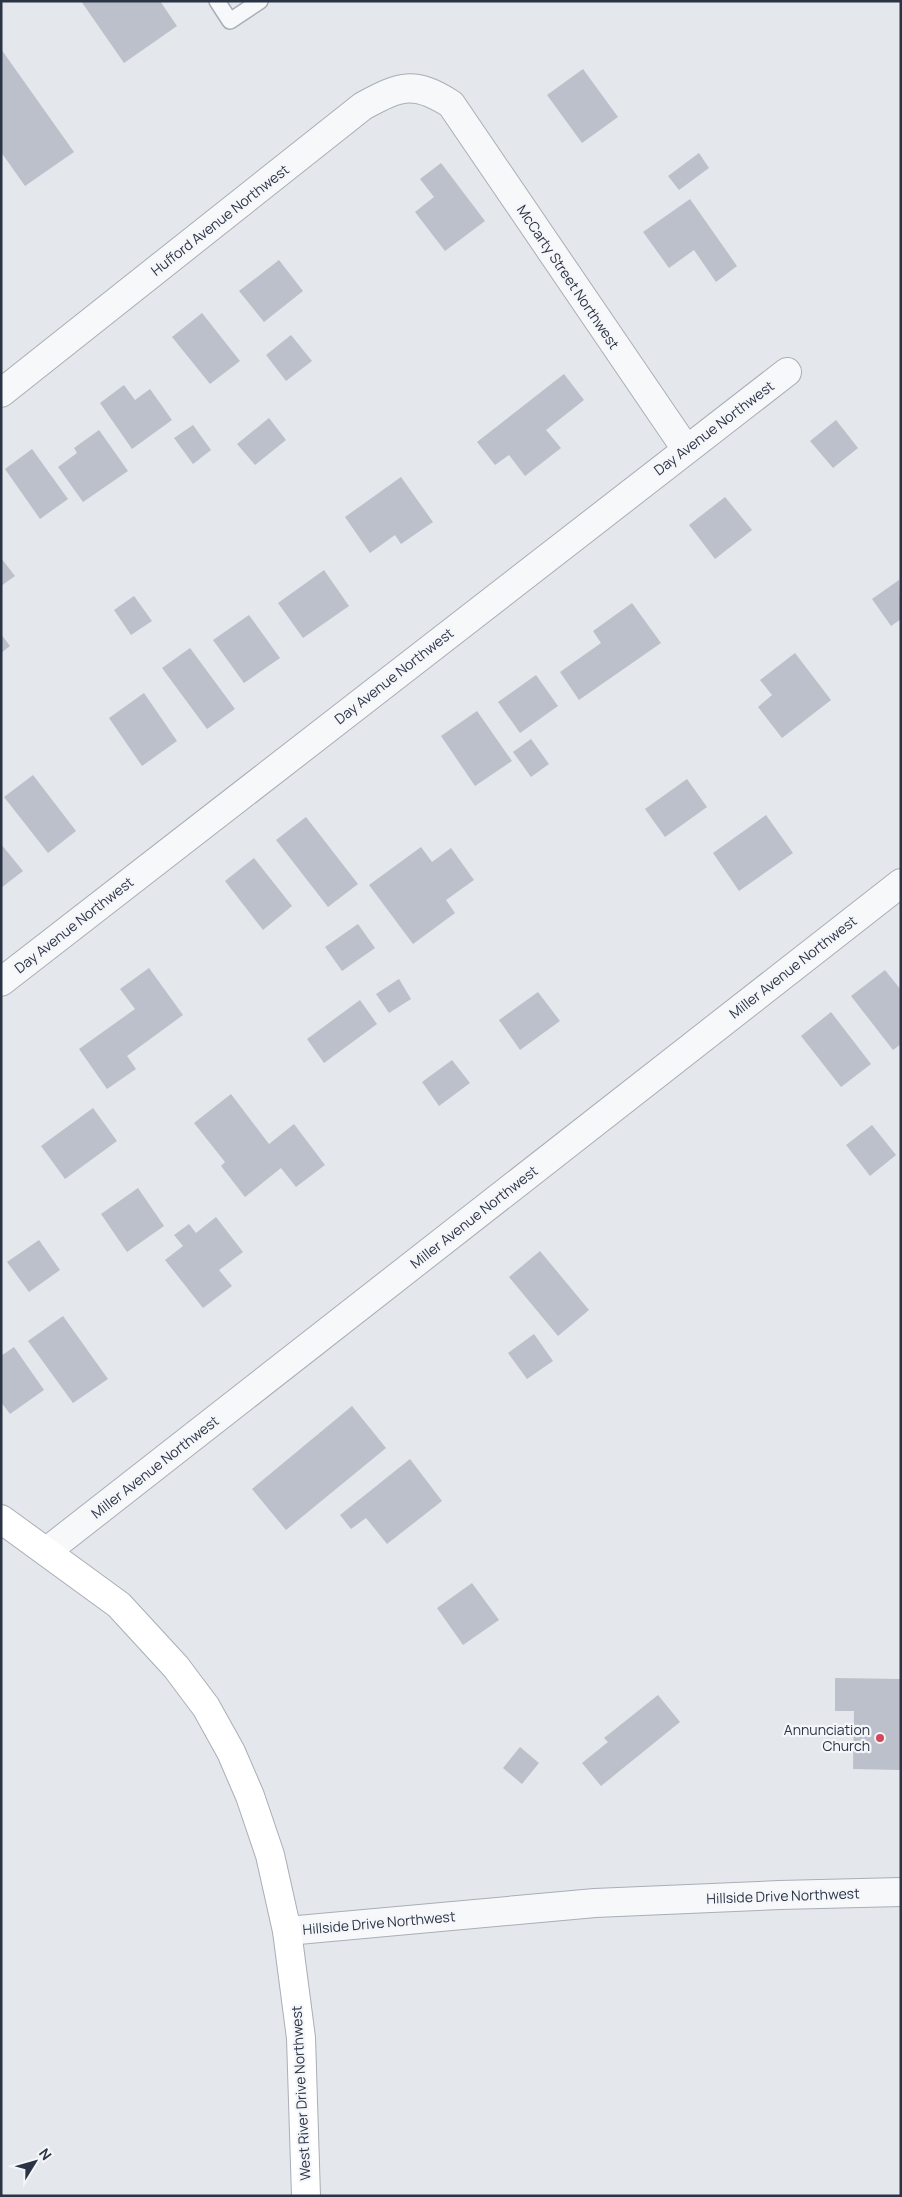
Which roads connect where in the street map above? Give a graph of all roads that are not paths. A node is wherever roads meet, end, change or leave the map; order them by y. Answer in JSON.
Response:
{"nodes":[{"id":1,"x":217,"y":1,"type":"edge"},
{"id":2,"x":260,"y":1,"type":"edge"},
{"id":3,"x":451,"y":104,"type":"joint"},
{"id":4,"x":787,"y":372,"type":"dead end"},
{"id":5,"x":1,"y":393,"type":"edge"},
{"id":6,"x":686,"y":449,"type":"junction"},
{"id":7,"x":901,"y":882,"type":"edge"},
{"id":8,"x":1,"y":982,"type":"edge"},
{"id":9,"x":1,"y":1518,"type":"edge"},
{"id":10,"x":47,"y":1551,"type":"junction"},
{"id":11,"x":901,"y":1892,"type":"edge"},
{"id":12,"x":287,"y":1931,"type":"junction"},
{"id":13,"x":306,"y":2196,"type":"edge"}],
"edges":[{"from":1,"to":2,"type":"lane"},
{"from":3,"to":5,"type":"street","name":"Hufford Avenue Northwest"},
{"from":3,"to":6,"type":"street","name":"McCarty Street Northwest"},
{"from":4,"to":6,"type":"street","name":"Day Avenue Northwest"},
{"from":6,"to":8,"type":"street","name":"Day Avenue Northwest"},
{"from":7,"to":10,"type":"street","name":"Miller Avenue Northwest"},
{"from":9,"to":10,"type":"main road","name":"Hillside Drive Northwest"},
{"from":10,"to":12,"type":"main road","name":"Hillside Drive Northwest"},
{"from":11,"to":12,"type":"street","name":"Hillside Drive Northwest"},
{"from":12,"to":13,"type":"main road","name":"West River Drive Northwest"}]}
